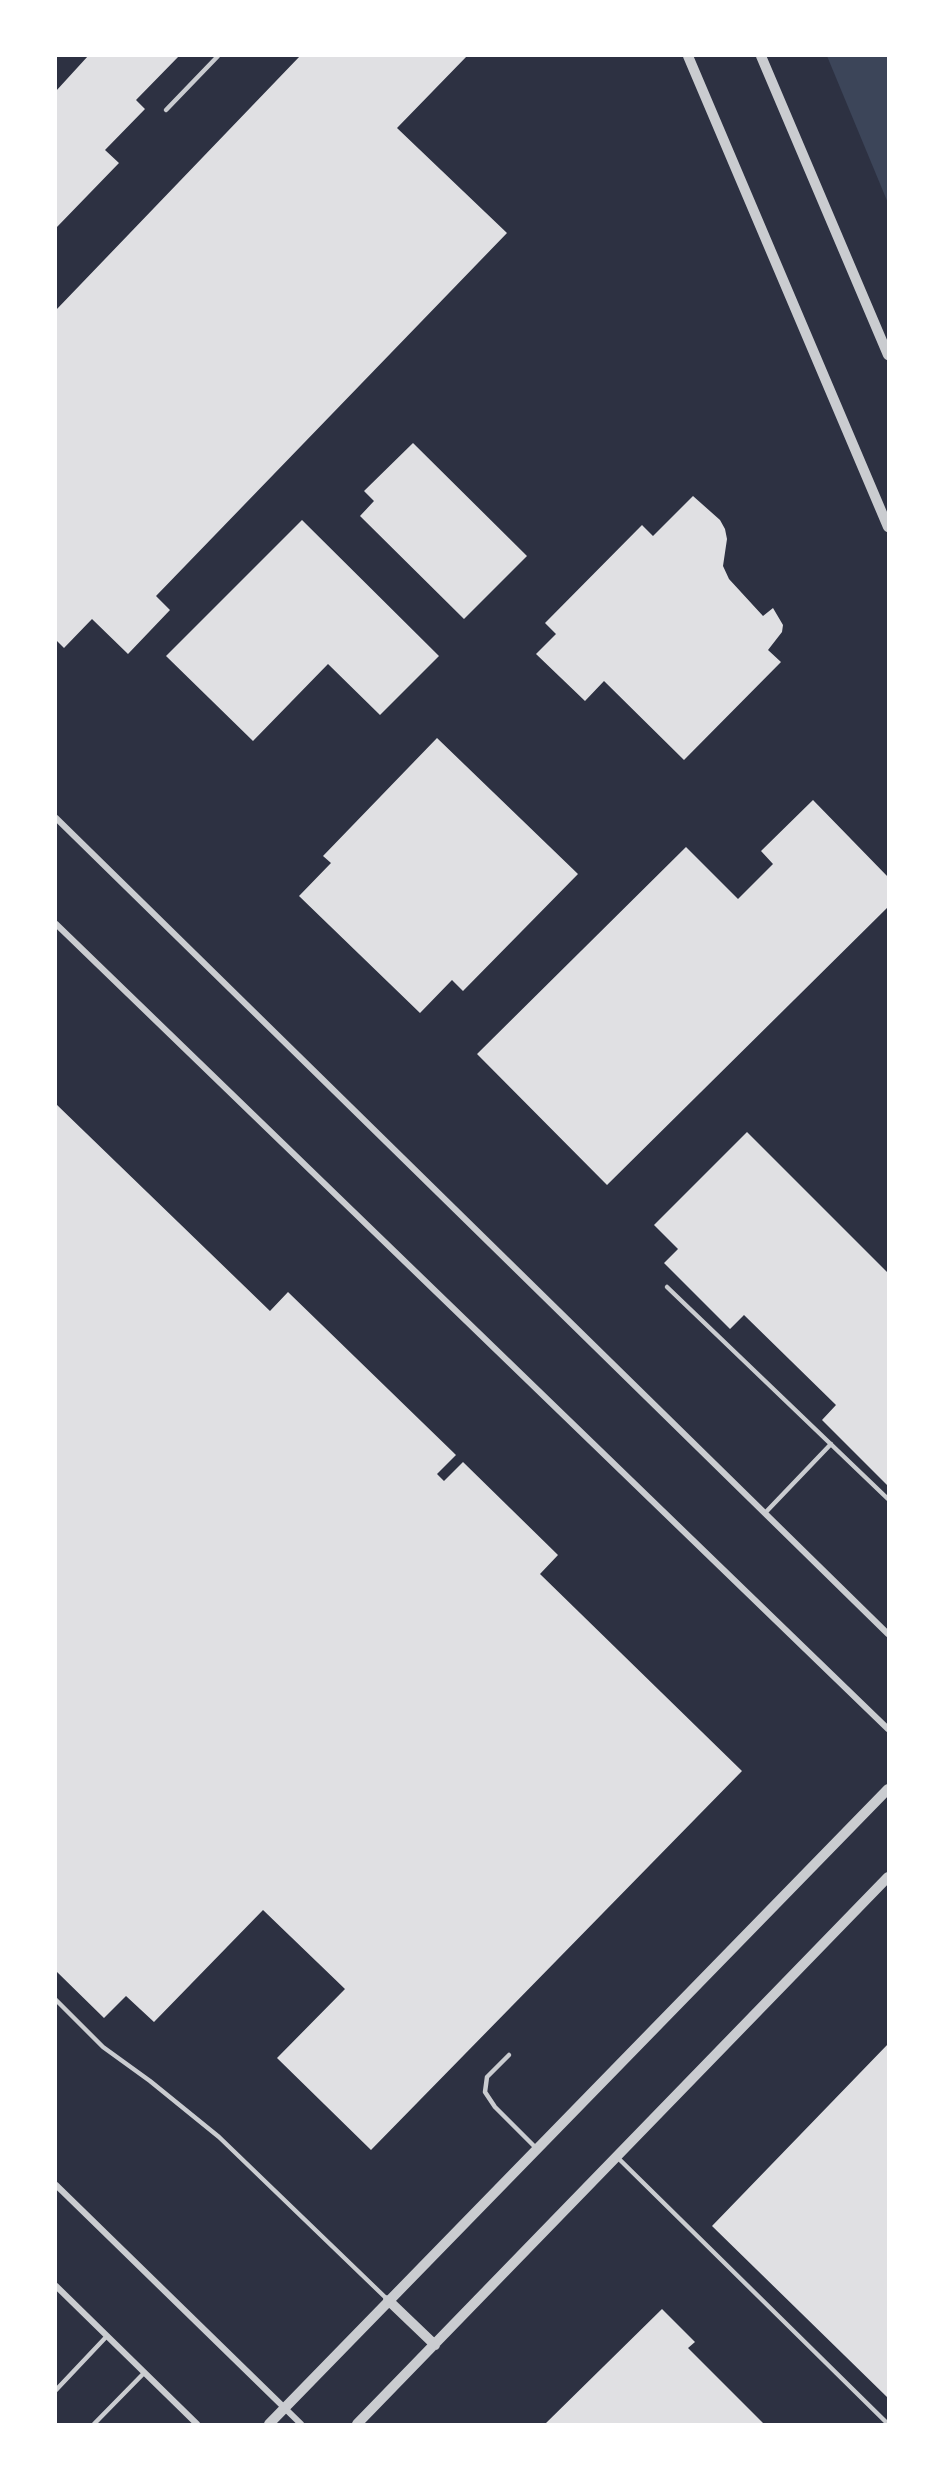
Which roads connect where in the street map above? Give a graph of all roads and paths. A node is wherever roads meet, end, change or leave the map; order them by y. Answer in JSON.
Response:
{"nodes":[{"id":1,"x":218,"y":56,"type":"edge"},
{"id":2,"x":688,"y":56,"type":"edge"},
{"id":3,"x":761,"y":56,"type":"edge"},
{"id":4,"x":166,"y":110,"type":"dead end"},
{"id":5,"x":888,"y":355,"type":"edge"},
{"id":6,"x":888,"y":526,"type":"edge"},
{"id":7,"x":56,"y":818,"type":"edge"},
{"id":8,"x":56,"y":924,"type":"edge"},
{"id":9,"x":667,"y":1287,"type":"dead end"},
{"id":10,"x":831,"y":1444,"type":"junction"},
{"id":11,"x":888,"y":1499,"type":"edge"},
{"id":12,"x":765,"y":1513,"type":"junction"},
{"id":13,"x":888,"y":1634,"type":"edge"},
{"id":14,"x":888,"y":1729,"type":"edge"},
{"id":15,"x":888,"y":1789,"type":"edge"},
{"id":16,"x":888,"y":1877,"type":"edge"},
{"id":17,"x":56,"y":2000,"type":"edge"},
{"id":18,"x":509,"y":2055,"type":"dead end"},
{"id":19,"x":536,"y":2148,"type":"junction"},
{"id":20,"x":617,"y":2157,"type":"junction"},
{"id":21,"x":56,"y":2185,"type":"edge"},
{"id":22,"x":56,"y":2286,"type":"edge"},
{"id":23,"x":388,"y":2300,"type":"junction"},
{"id":24,"x":107,"y":2336,"type":"junction"},
{"id":25,"x":435,"y":2344,"type":"junction"},
{"id":26,"x":144,"y":2373,"type":"junction"},
{"id":27,"x":56,"y":2390,"type":"edge"},
{"id":28,"x":284,"y":2409,"type":"junction"},
{"id":29,"x":94,"y":2424,"type":"edge"},
{"id":30,"x":197,"y":2424,"type":"edge"},
{"id":31,"x":269,"y":2424,"type":"edge"},
{"id":32,"x":301,"y":2424,"type":"edge"},
{"id":33,"x":357,"y":2424,"type":"edge"},
{"id":34,"x":888,"y":2424,"type":"edge"}],
"edges":[{"from":1,"to":4,"type":"lane"},
{"from":2,"to":6,"type":"street"},
{"from":3,"to":5,"type":"street"},
{"from":7,"to":12,"type":"street"},
{"from":8,"to":14,"type":"street"},
{"from":9,"to":10,"type":"lane"},
{"from":10,"to":11,"type":"lane"},
{"from":10,"to":12,"type":"lane"},
{"from":12,"to":13,"type":"street"},
{"from":15,"to":19,"type":"street"},
{"from":16,"to":20,"type":"street"},
{"from":17,"to":23,"type":"lane"},
{"from":18,"to":19,"type":"lane"},
{"from":19,"to":23,"type":"street"},
{"from":20,"to":25,"type":"street"},
{"from":20,"to":34,"type":"lane"},
{"from":21,"to":28,"type":"street"},
{"from":22,"to":24,"type":"street"},
{"from":23,"to":25,"type":"street"},
{"from":23,"to":28,"type":"street"},
{"from":24,"to":26,"type":"street"},
{"from":24,"to":27,"type":"lane"},
{"from":25,"to":33,"type":"street"},
{"from":26,"to":29,"type":"lane"},
{"from":26,"to":30,"type":"street"},
{"from":28,"to":31,"type":"street"},
{"from":28,"to":32,"type":"street"}]}
